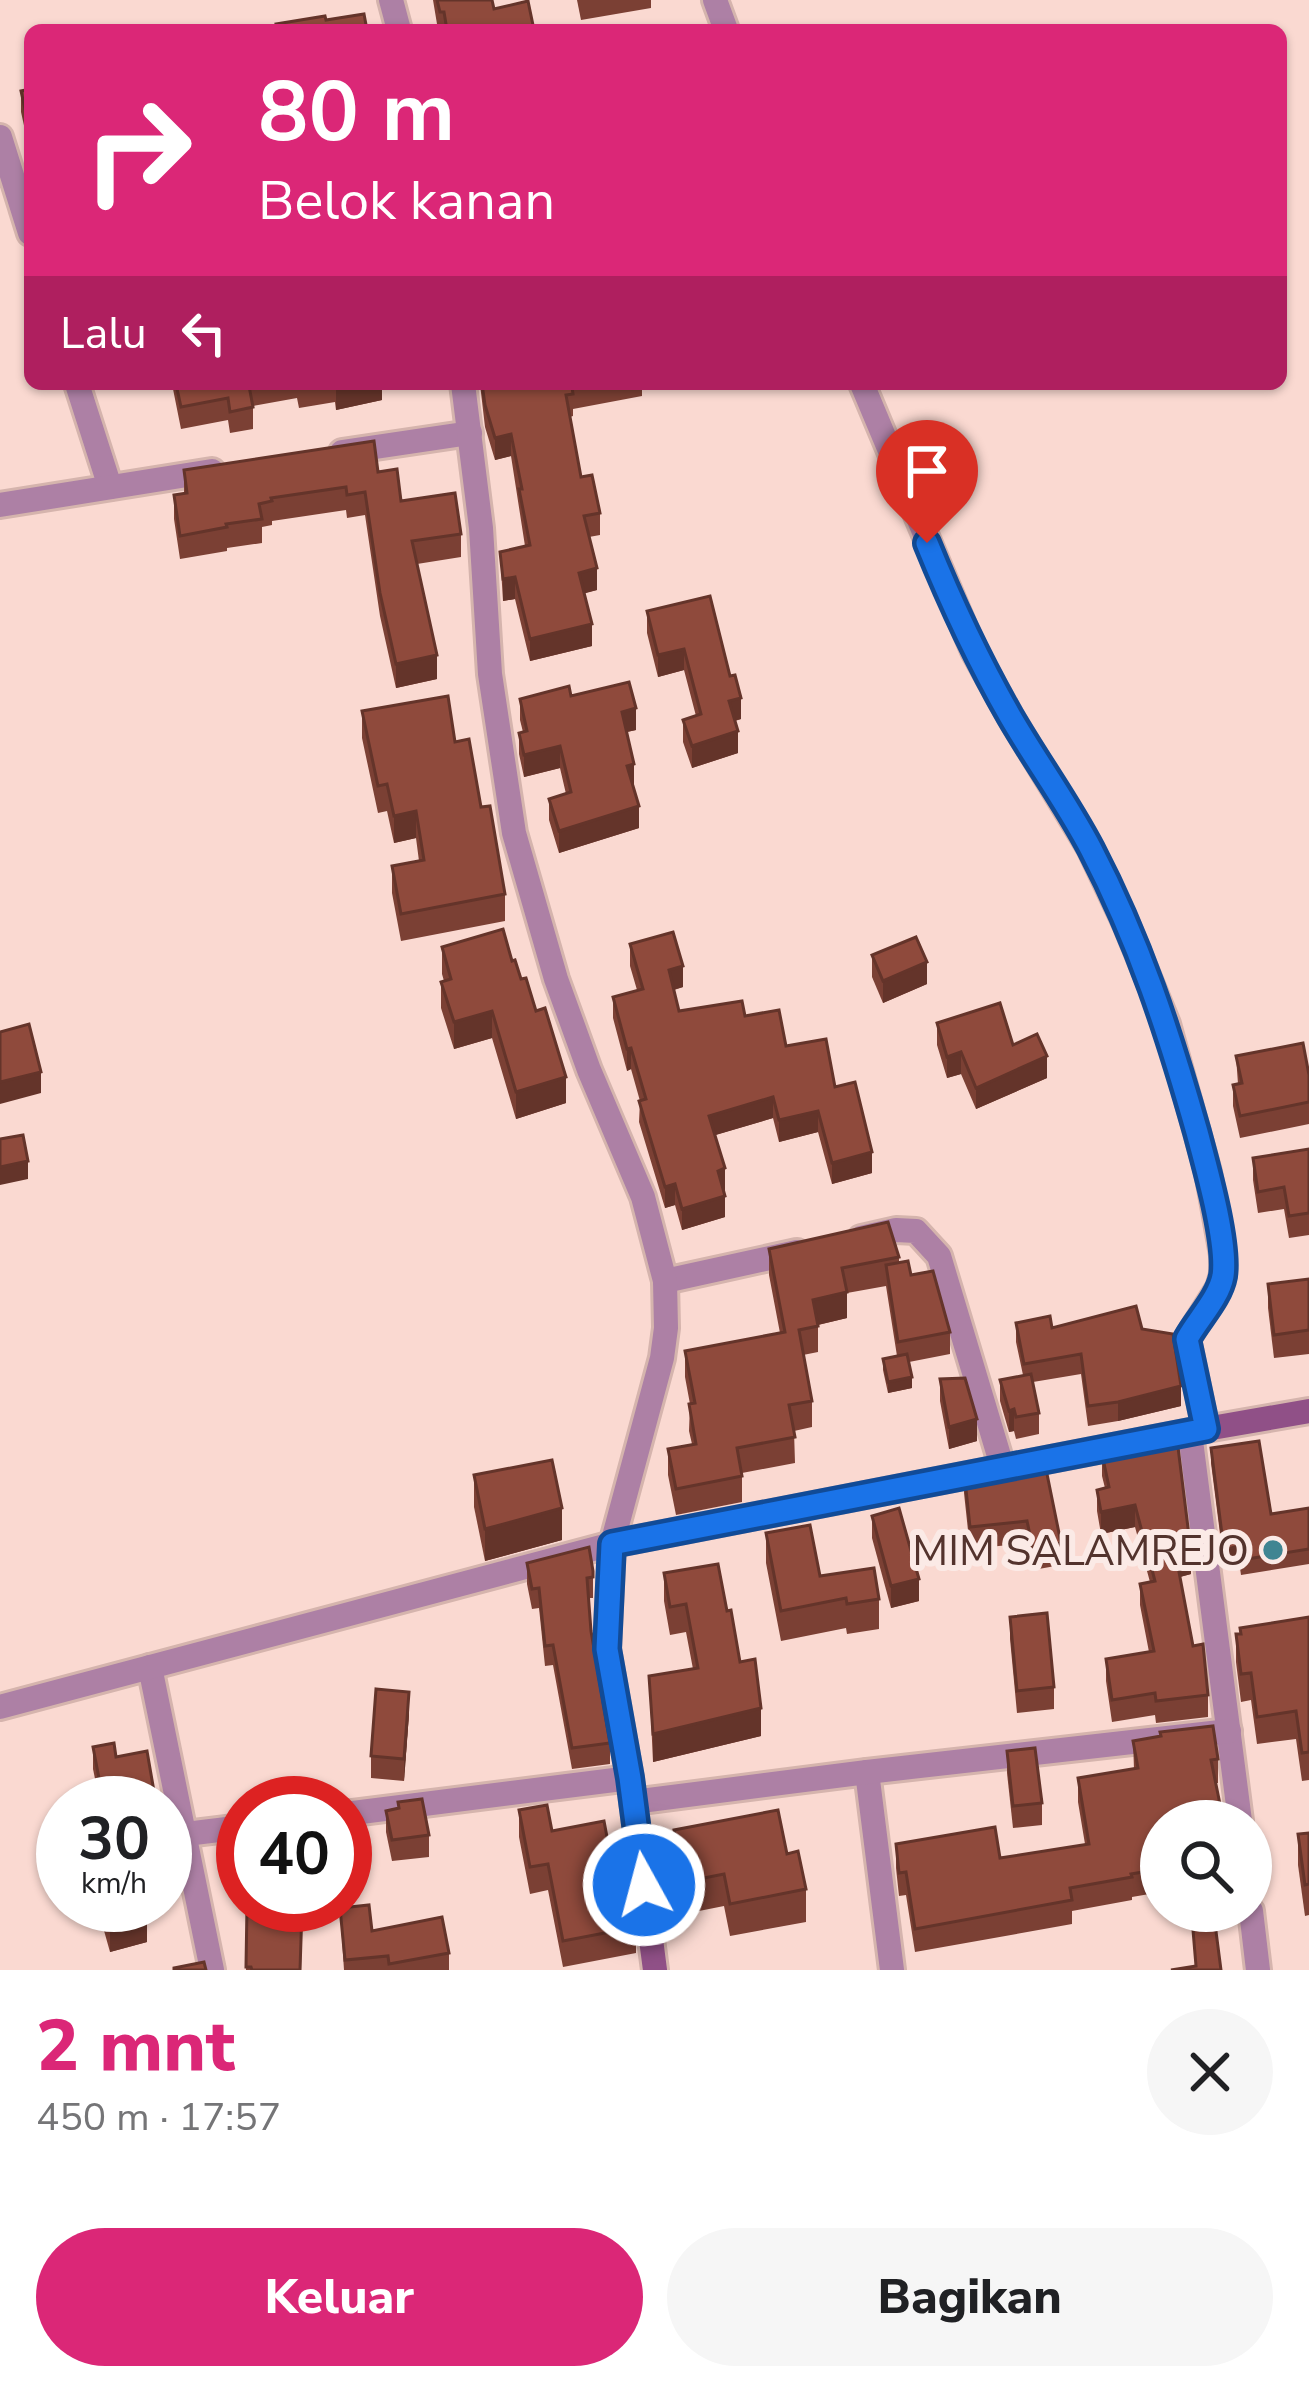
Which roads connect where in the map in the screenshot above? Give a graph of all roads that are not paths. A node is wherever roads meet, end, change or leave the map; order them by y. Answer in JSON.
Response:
{"nodes":[{"id":1,"x":0,"y":137,"type":"edge"},
{"id":2,"x":24,"y":213,"type":"edge"},
{"id":3,"x":79,"y":390,"type":"edge"},
{"id":4,"x":464,"y":390,"type":"edge"},
{"id":5,"x":864,"y":390,"type":"edge"},
{"id":6,"x":470,"y":433,"type":"junction"},
{"id":7,"x":312,"y":456,"type":"edge"},
{"id":8,"x":245,"y":466,"type":"edge"},
{"id":9,"x":110,"y":487,"type":"junction"},
{"id":10,"x":0,"y":505,"type":"edge"},
{"id":11,"x":665,"y":1281,"type":"junction"},
{"id":12,"x":1309,"y":1412,"type":"edge"},
{"id":13,"x":1198,"y":1431,"type":"junction"},
{"id":14,"x":1003,"y":1468,"type":"junction"},
{"id":15,"x":612,"y":1544,"type":"junction"},
{"id":16,"x":150,"y":1667,"type":"junction"},
{"id":17,"x":0,"y":1707,"type":"edge"},
{"id":18,"x":1228,"y":1731,"type":"junction"},
{"id":19,"x":867,"y":1772,"type":"junction"},
{"id":20,"x":173,"y":1776,"type":"edge"},
{"id":21,"x":632,"y":1790,"type":"junction"},
{"id":22,"x":1237,"y":1800,"type":"edge"},
{"id":23,"x":372,"y":1812,"type":"edge"},
{"id":24,"x":192,"y":1865,"type":"edge"},
{"id":25,"x":1253,"y":1932,"type":"edge"},
{"id":26,"x":212,"y":1970,"type":"edge"},
{"id":27,"x":652,"y":1970,"type":"edge"},
{"id":28,"x":892,"y":1970,"type":"edge"},
{"id":29,"x":1258,"y":1970,"type":"edge"}],
"edges":[{"from":1,"to":2,"type":"street"},
{"from":3,"to":9,"type":"street"},
{"from":4,"to":6,"type":"street"},
{"from":5,"to":13,"type":"street"},
{"from":6,"to":7,"type":"street"},
{"from":6,"to":11,"type":"street"},
{"from":8,"to":9,"type":"street"},
{"from":9,"to":10,"type":"street"},
{"from":11,"to":14,"type":"street"},
{"from":11,"to":15,"type":"street"},
{"from":12,"to":13,"type":"street"},
{"from":13,"to":14,"type":"street"},
{"from":13,"to":18,"type":"street"},
{"from":14,"to":15,"type":"street"},
{"from":15,"to":16,"type":"street"},
{"from":15,"to":21,"type":"street"},
{"from":16,"to":17,"type":"street"},
{"from":16,"to":20,"type":"street"},
{"from":18,"to":19,"type":"street"},
{"from":18,"to":22,"type":"street"},
{"from":19,"to":21,"type":"street"},
{"from":19,"to":28,"type":"street"},
{"from":21,"to":23,"type":"street"},
{"from":21,"to":27,"type":"street"},
{"from":24,"to":26,"type":"street"},
{"from":25,"to":29,"type":"street"}]}
